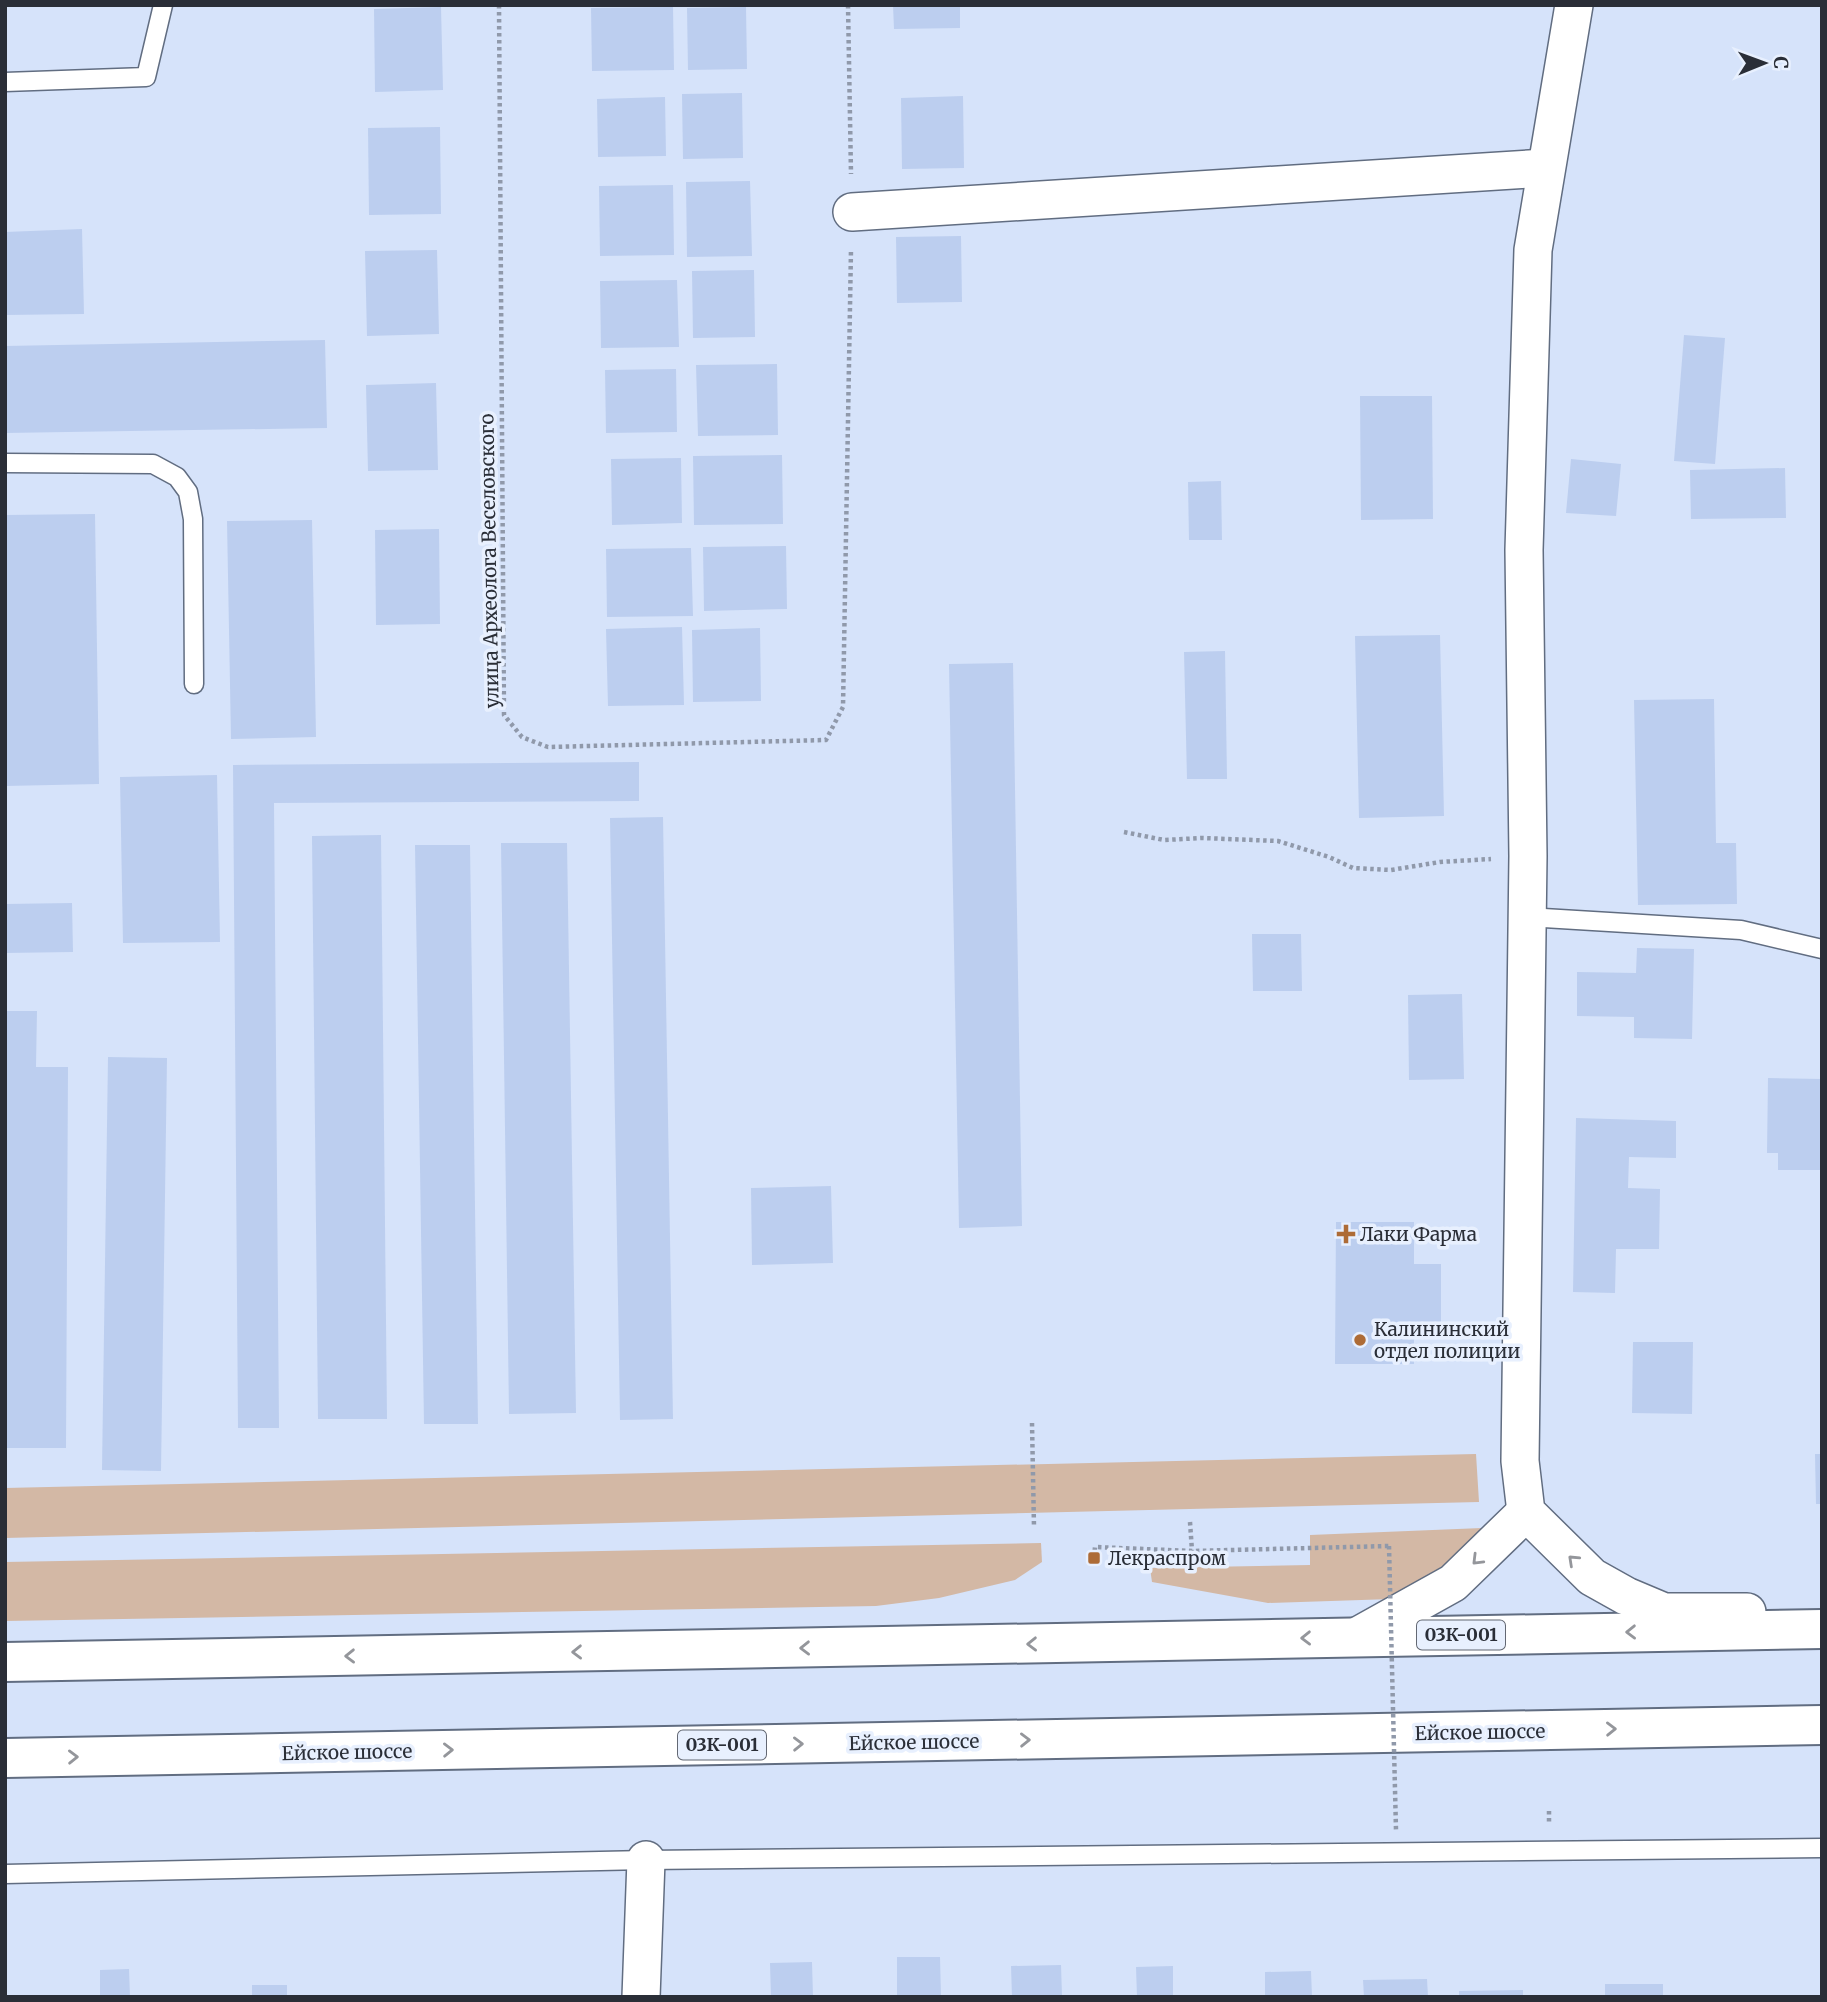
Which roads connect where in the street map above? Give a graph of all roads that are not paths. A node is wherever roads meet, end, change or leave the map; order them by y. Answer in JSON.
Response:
{"nodes":[{"id":1,"x":163,"y":5,"type":"edge"},
{"id":2,"x":1574,"y":5,"type":"edge"},
{"id":3,"x":5,"y":82,"type":"edge"},
{"id":4,"x":1546,"y":168,"type":"junction"},
{"id":5,"x":852,"y":212,"type":"road end"},
{"id":6,"x":5,"y":463,"type":"edge"},
{"id":7,"x":194,"y":684,"type":"dead end"},
{"id":8,"x":1527,"y":917,"type":"junction"},
{"id":9,"x":1822,"y":949,"type":"edge"},
{"id":10,"x":1526,"y":1512,"type":"junction"},
{"id":11,"x":1822,"y":1613,"type":"edge"},
{"id":12,"x":1822,"y":1629,"type":"edge"},
{"id":13,"x":1356,"y":1637,"type":"junction"},
{"id":14,"x":5,"y":1662,"type":"edge"},
{"id":15,"x":1822,"y":1725,"type":"edge"},
{"id":16,"x":5,"y":1758,"type":"edge"},
{"id":17,"x":1822,"y":1848,"type":"edge"},
{"id":18,"x":646,"y":1860,"type":"junction"},
{"id":19,"x":5,"y":1874,"type":"edge"},
{"id":20,"x":641,"y":1997,"type":"edge"}],
"edges":[{"from":1,"to":3,"type":"lane"},
{"from":2,"to":4,"type":"street"},
{"from":4,"to":5,"type":"street"},
{"from":4,"to":8,"type":"street"},
{"from":6,"to":7,"type":"lane"},
{"from":8,"to":9,"type":"lane"},
{"from":8,"to":10,"type":"street"},
{"from":11,"to":10,"type":"street","one_way":true},
{"from":10,"to":13,"type":"street","one_way":true},
{"from":12,"to":13,"type":"main road","number":"03К-001","one_way":true},
{"from":13,"to":14,"type":"main road","number":"03К-001","one_way":true},
{"from":16,"to":15,"type":"main road","name":"Ейское шоссе","number":"03К-001","one_way":true},
{"from":17,"to":18,"type":"lane"},
{"from":18,"to":19,"type":"lane"},
{"from":18,"to":20,"type":"street"}]}
